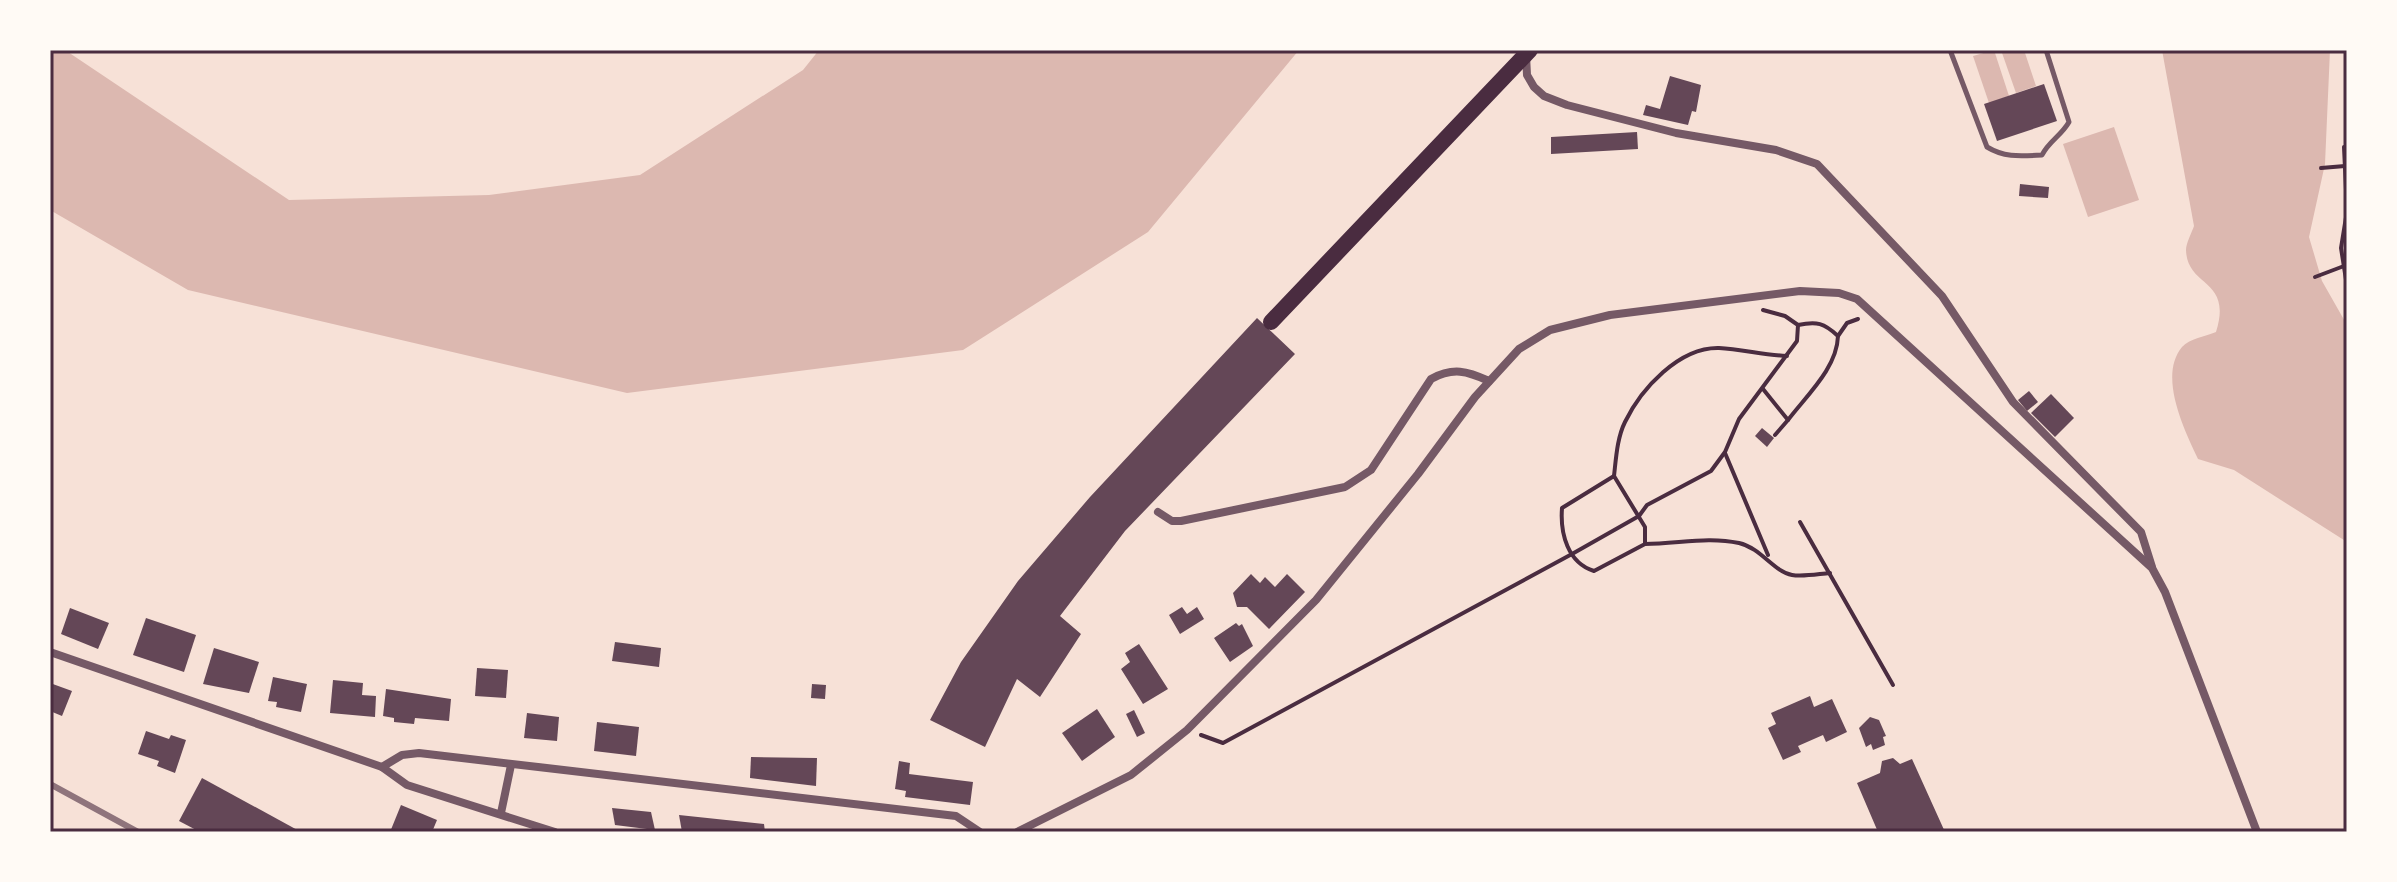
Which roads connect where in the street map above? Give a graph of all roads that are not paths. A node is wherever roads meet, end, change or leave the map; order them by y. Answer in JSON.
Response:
{"nodes":[{"id":1,"x":1529,"y":50,"type":"edge"},
{"id":2,"x":1950,"y":50,"type":"edge"},
{"id":3,"x":2046,"y":50,"type":"edge"},
{"id":4,"x":1271,"y":322,"type":"dead end"},
{"id":5,"x":1489,"y":381,"type":"junction"},
{"id":6,"x":1158,"y":512,"type":"dead end"},
{"id":7,"x":2152,"y":568,"type":"junction"},
{"id":8,"x":50,"y":652,"type":"edge"},
{"id":9,"x":511,"y":765,"type":"junction"},
{"id":10,"x":382,"y":767,"type":"junction"},
{"id":11,"x":501,"y":813,"type":"junction"},
{"id":12,"x":555,"y":832,"type":"edge"},
{"id":13,"x":980,"y":832,"type":"edge"},
{"id":14,"x":1017,"y":832,"type":"edge"},
{"id":15,"x":2257,"y":832,"type":"edge"}],
"edges":[{"from":1,"to":4,"type":"main road"},
{"from":1,"to":7,"type":"street"},
{"from":2,"to":3,"type":"lane"},
{"from":5,"to":6,"type":"street"},
{"from":5,"to":7,"type":"street"},
{"from":5,"to":14,"type":"street"},
{"from":7,"to":15,"type":"street"},
{"from":8,"to":10,"type":"street"},
{"from":9,"to":10,"type":"street"},
{"from":9,"to":11,"type":"street"},
{"from":9,"to":13,"type":"street"},
{"from":10,"to":11,"type":"street"},
{"from":11,"to":12,"type":"street"}]}
